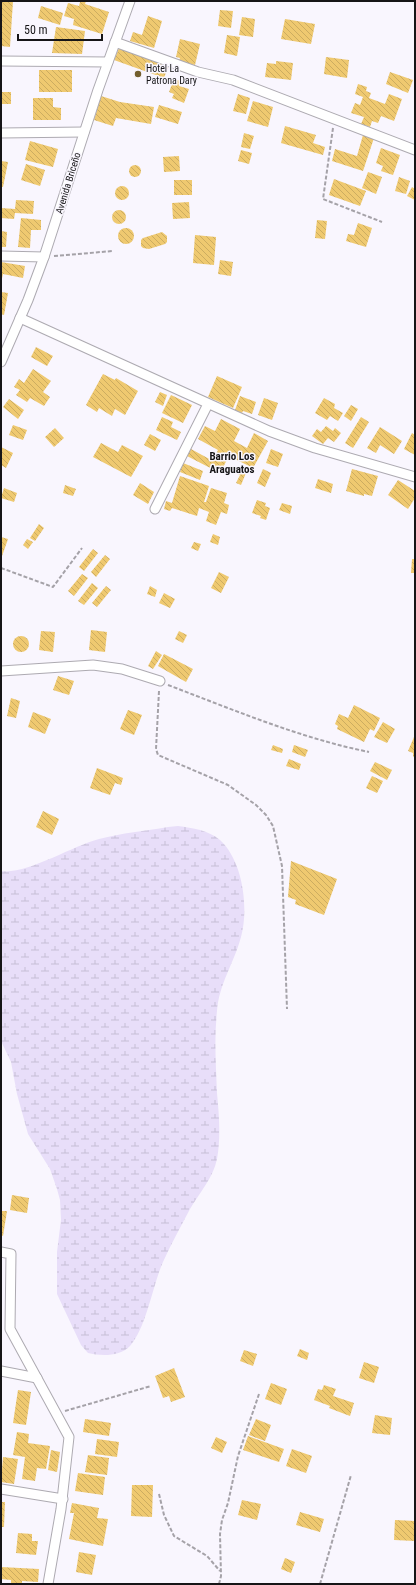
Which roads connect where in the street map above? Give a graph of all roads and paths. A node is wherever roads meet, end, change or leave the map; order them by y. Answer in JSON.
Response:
{"nodes":[{"id":1,"x":130,"y":1,"type":"edge"},
{"id":2,"x":115,"y":42,"type":"junction"},
{"id":3,"x":1,"y":61,"type":"edge"},
{"id":4,"x":108,"y":62,"type":"junction"},
{"id":5,"x":334,"y":119,"type":"junction"},
{"id":6,"x":84,"y":132,"type":"junction"},
{"id":7,"x":1,"y":133,"type":"edge"},
{"id":8,"x":415,"y":150,"type":"edge"},
{"id":9,"x":382,"y":222,"type":"dead end"},
{"id":10,"x":113,"y":251,"type":"dead end"},
{"id":11,"x":1,"y":256,"type":"edge"},
{"id":12,"x":44,"y":257,"type":"junction"},
{"id":13,"x":20,"y":318,"type":"junction"},
{"id":14,"x":1,"y":362,"type":"edge"},
{"id":15,"x":208,"y":404,"type":"junction"},
{"id":16,"x":415,"y":477,"type":"edge"},
{"id":17,"x":155,"y":509,"type":"dead end"},
{"id":18,"x":82,"y":548,"type":"dead end"},
{"id":19,"x":1,"y":568,"type":"edge"},
{"id":20,"x":1,"y":671,"type":"edge"},
{"id":21,"x":160,"y":681,"type":"junction"},
{"id":22,"x":369,"y":752,"type":"dead end"},
{"id":23,"x":287,"y":1009,"type":"dead end"},
{"id":24,"x":1,"y":1252,"type":"edge"},
{"id":25,"x":1,"y":1371,"type":"edge"},
{"id":26,"x":36,"y":1378,"type":"junction"},
{"id":27,"x":151,"y":1386,"type":"dead end"},
{"id":28,"x":259,"y":1394,"type":"dead end"},
{"id":29,"x":56,"y":1414,"type":"junction"},
{"id":30,"x":351,"y":1475,"type":"dead end"},
{"id":31,"x":1,"y":1488,"type":"edge"},
{"id":32,"x":159,"y":1494,"type":"dead end"},
{"id":33,"x":63,"y":1499,"type":"junction"},
{"id":34,"x":221,"y":1572,"type":"junction"},
{"id":35,"x":48,"y":1584,"type":"edge"},
{"id":36,"x":219,"y":1584,"type":"edge"},
{"id":37,"x":320,"y":1584,"type":"edge"}],
"edges":[{"from":1,"to":2,"type":"street","name":"Avenida Briceño"},
{"from":2,"to":4,"type":"street","name":"Avenida Briceño"},
{"from":2,"to":5,"type":"street"},
{"from":3,"to":4,"type":"street"},
{"from":4,"to":6,"type":"street","name":"Avenida Briceño"},
{"from":5,"to":8,"type":"street"},
{"from":5,"to":9,"type":"path"},
{"from":6,"to":7,"type":"street"},
{"from":6,"to":12,"type":"street","name":"Avenida Briceño"},
{"from":10,"to":12,"type":"path"},
{"from":11,"to":12,"type":"street"},
{"from":12,"to":13,"type":"street","name":"Avenida Briceño"},
{"from":13,"to":14,"type":"street","name":"Avenida Briceño"},
{"from":13,"to":15,"type":"street"},
{"from":15,"to":16,"type":"street"},
{"from":15,"to":17,"type":"street"},
{"from":18,"to":19,"type":"path"},
{"from":20,"to":21,"type":"street"},
{"from":21,"to":22,"type":"path"},
{"from":21,"to":23,"type":"path"},
{"from":24,"to":26,"type":"street"},
{"from":25,"to":26,"type":"street"},
{"from":26,"to":29,"type":"street"},
{"from":27,"to":29,"type":"path"},
{"from":28,"to":34,"type":"path"},
{"from":29,"to":33,"type":"street"},
{"from":30,"to":37,"type":"path"},
{"from":31,"to":33,"type":"street"},
{"from":32,"to":34,"type":"path"},
{"from":33,"to":35,"type":"street"},
{"from":34,"to":36,"type":"path"}]}
